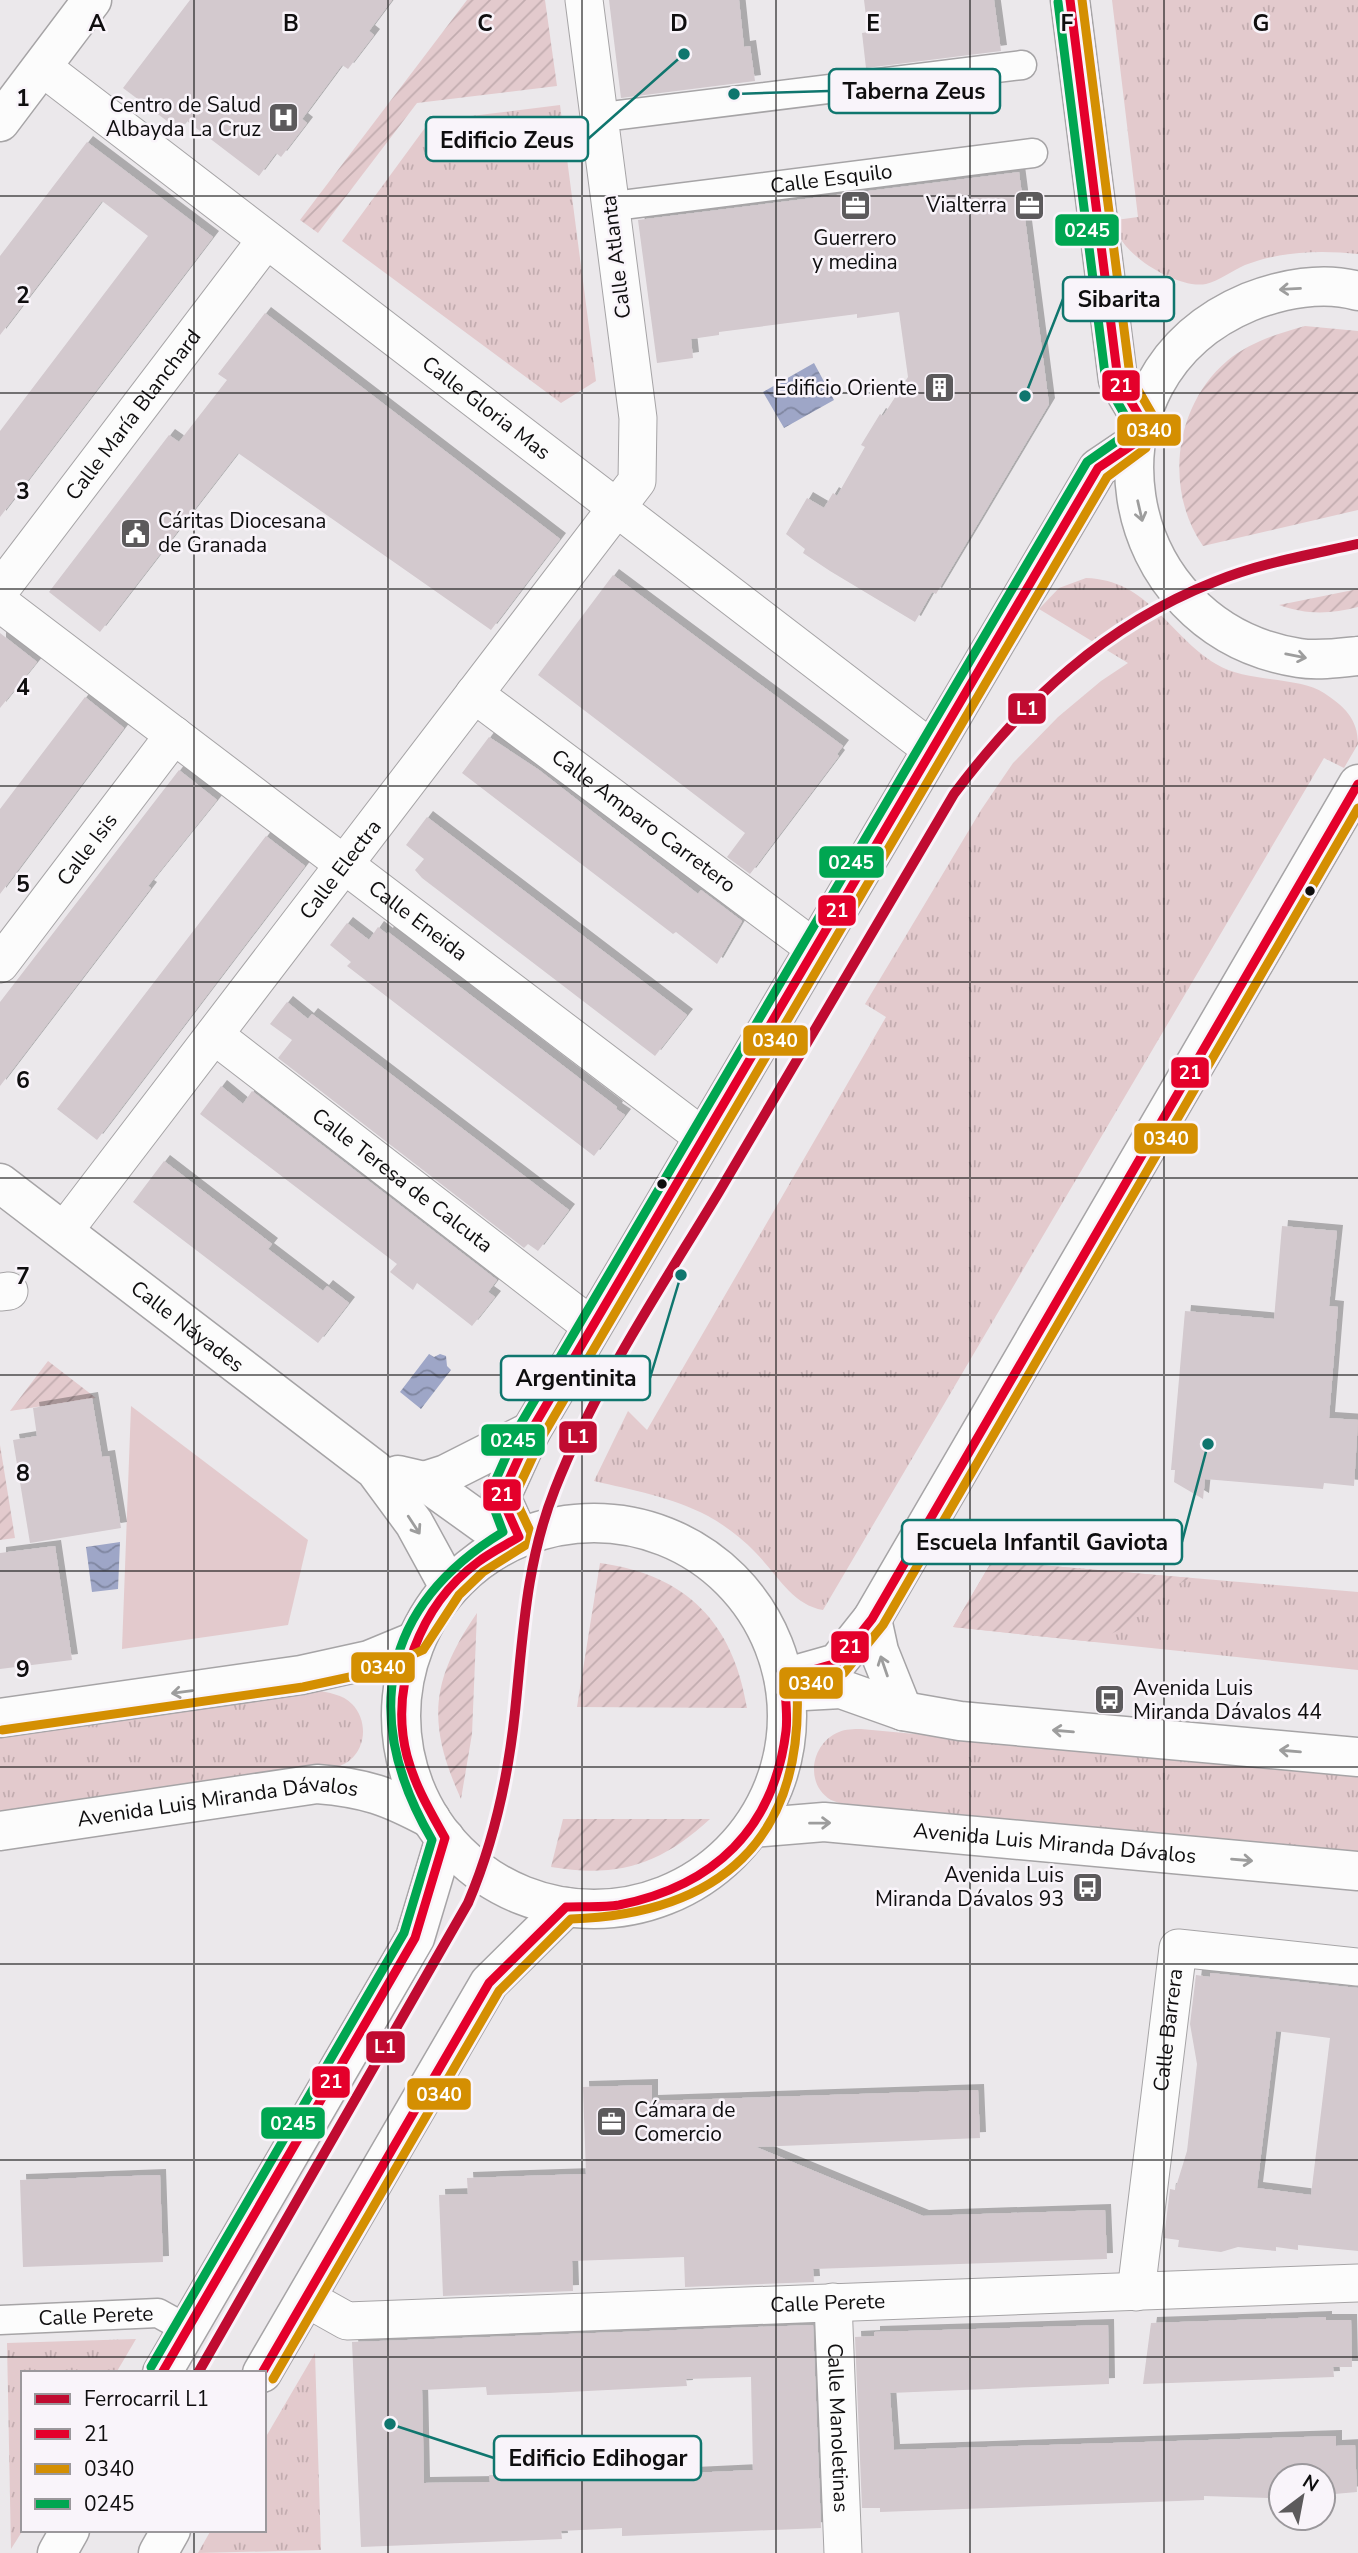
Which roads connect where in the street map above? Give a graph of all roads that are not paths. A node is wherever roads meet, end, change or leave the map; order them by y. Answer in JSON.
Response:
{"nodes":[{"id":1,"x":92,"y":0,"type":"edge"},
{"id":2,"x":584,"y":0,"type":"edge"},
{"id":3,"x":1070,"y":0,"type":"edge"},
{"id":4,"x":1022,"y":65,"type":"dead end"},
{"id":5,"x":42,"y":67,"type":"junction"},
{"id":6,"x":619,"y":115,"type":"dead end"},
{"id":7,"x":0,"y":122,"type":"edge"},
{"id":8,"x":1033,"y":153,"type":"dead end"},
{"id":9,"x":630,"y":204,"type":"dead end"},
{"id":10,"x":267,"y":240,"type":"junction"},
{"id":11,"x":1358,"y":291,"type":"edge"},
{"id":12,"x":1137,"y":430,"type":"junction"},
{"id":13,"x":617,"y":508,"type":"junction"},
{"id":14,"x":0,"y":590,"type":"edge"},
{"id":15,"x":0,"y":603,"type":"edge"},
{"id":16,"x":1358,"y":656,"type":"edge"},
{"id":17,"x":474,"y":694,"type":"junction"},
{"id":18,"x":174,"y":735,"type":"junction"},
{"id":19,"x":931,"y":749,"type":"junction"},
{"id":20,"x":1358,"y":784,"type":"edge"},
{"id":21,"x":344,"y":864,"type":"junction"},
{"id":22,"x":814,"y":948,"type":"junction"},
{"id":23,"x":0,"y":964,"type":"edge"},
{"id":24,"x":214,"y":1035,"type":"junction"},
{"id":25,"x":703,"y":1137,"type":"junction"},
{"id":26,"x":0,"y":1183,"type":"edge"},
{"id":27,"x":64,"y":1231,"type":"junction"},
{"id":28,"x":591,"y":1326,"type":"junction"},
{"id":29,"x":531,"y":1431,"type":"junction"},
{"id":30,"x":375,"y":1470,"type":"junction"},
{"id":31,"x":424,"y":1481,"type":"junction"},
{"id":32,"x":514,"y":1540,"type":"junction"},
{"id":33,"x":449,"y":1587,"type":"junction"},
{"id":34,"x":872,"y":1619,"type":"junction"},
{"id":35,"x":415,"y":1642,"type":"junction"},
{"id":36,"x":785,"y":1685,"type":"junction"},
{"id":37,"x":903,"y":1712,"type":"junction"},
{"id":38,"x":0,"y":1718,"type":"edge"},
{"id":39,"x":1358,"y":1757,"type":"edge"},
{"id":40,"x":752,"y":1828,"type":"junction"},
{"id":41,"x":438,"y":1829,"type":"junction"},
{"id":42,"x":0,"y":1832,"type":"edge"},
{"id":43,"x":1358,"y":1871,"type":"edge"},
{"id":44,"x":566,"y":1907,"type":"junction"},
{"id":45,"x":1358,"y":1967,"type":"edge"},
{"id":46,"x":1358,"y":2283,"type":"edge"},
{"id":47,"x":1136,"y":2292,"type":"junction"},
{"id":48,"x":306,"y":2298,"type":"junction"},
{"id":49,"x":833,"y":2302,"type":"junction"},
{"id":50,"x":0,"y":2320,"type":"edge"},
{"id":51,"x":187,"y":2329,"type":"junction"},
{"id":52,"x":163,"y":2371,"type":"edge"},
{"id":53,"x":263,"y":2371,"type":"edge"},
{"id":54,"x":70,"y":2532,"type":"edge"},
{"id":55,"x":170,"y":2532,"type":"edge"},
{"id":56,"x":57,"y":2553,"type":"edge"},
{"id":57,"x":158,"y":2553,"type":"edge"},
{"id":58,"x":843,"y":2553,"type":"edge"}],
"edges":[{"from":1,"to":5,"type":"main road"},
{"from":2,"to":13,"type":"street","name":"Calle Atlanta"},
{"from":3,"to":12,"type":"main road"},
{"from":4,"to":6,"type":"street"},
{"from":5,"to":7,"type":"main road"},
{"from":5,"to":10,"type":"street","name":"Calle Gloria Mas"},
{"from":8,"to":9,"type":"street","name":"Calle Esquilo"},
{"from":10,"to":13,"type":"street","name":"Calle Gloria Mas"},
{"from":10,"to":14,"type":"street","name":"Calle María Blanchard"},
{"from":11,"to":12,"type":"main road","one_way":true},
{"from":12,"to":16,"type":"main road","one_way":true},
{"from":12,"to":19,"type":"main road"},
{"from":13,"to":17,"type":"street","name":"Calle Electra"},
{"from":13,"to":19,"type":"street","name":"Calle Gloria Mas"},
{"from":15,"to":18,"type":"street","name":"Calle Eneida"},
{"from":17,"to":21,"type":"street","name":"Calle Electra"},
{"from":17,"to":22,"type":"street","name":"Calle Amparo Carretero"},
{"from":18,"to":21,"type":"street","name":"Calle Eneida"},
{"from":18,"to":23,"type":"street","name":"Calle Isis"},
{"from":19,"to":22,"type":"main road"},
{"from":20,"to":34,"type":"main road"},
{"from":21,"to":24,"type":"street","name":"Calle Electra"},
{"from":21,"to":25,"type":"street","name":"Calle Eneida"},
{"from":22,"to":25,"type":"main road"},
{"from":24,"to":27,"type":"street","name":"Calle Electra"},
{"from":24,"to":28,"type":"street","name":"Calle Teresa de Calcuta"},
{"from":25,"to":28,"type":"main road"},
{"from":26,"to":27,"type":"main road","name":"Calle Náyades"},
{"from":27,"to":30,"type":"main road","name":"Calle Náyades"},
{"from":28,"to":29,"type":"main road"},
{"from":29,"to":31,"type":"main road"},
{"from":29,"to":32,"type":"main road"},
{"from":30,"to":31,"type":"main road","name":"Calle Náyades"},
{"from":30,"to":33,"type":"main road","name":"Calle Náyades","one_way":true},
{"from":31,"to":32,"type":"main road","name":"Calle Náyades"},
{"from":32,"to":33,"type":"main road"},
{"from":32,"to":36,"type":"main road"},
{"from":33,"to":35,"type":"main road"},
{"from":34,"to":36,"type":"main road"},
{"from":37,"to":34,"type":"main road","one_way":true},
{"from":35,"to":38,"type":"main road","one_way":true},
{"from":35,"to":41,"type":"main road"},
{"from":36,"to":37,"type":"main road"},
{"from":36,"to":40,"type":"main road"},
{"from":39,"to":37,"type":"main road","one_way":true},
{"from":40,"to":43,"type":"main road","name":"Avenida Luis Miranda Dávalos","one_way":true},
{"from":40,"to":44,"type":"main road"},
{"from":41,"to":42,"type":"main road","name":"Avenida Luis Miranda Dávalos"},
{"from":41,"to":44,"type":"main road"},
{"from":41,"to":51,"type":"main road"},
{"from":44,"to":48,"type":"main road"},
{"from":45,"to":47,"type":"street","name":"Calle Barrera"},
{"from":46,"to":47,"type":"street","name":"Calle Perete"},
{"from":47,"to":49,"type":"street","name":"Calle Perete"},
{"from":48,"to":49,"type":"street","name":"Calle Perete"},
{"from":48,"to":53,"type":"main road"},
{"from":49,"to":58,"type":"street","name":"Calle Manoletinas"},
{"from":50,"to":51,"type":"street","name":"Calle Perete"},
{"from":51,"to":52,"type":"main road"},
{"from":54,"to":56,"type":"main road"},
{"from":55,"to":57,"type":"main road"}]}
